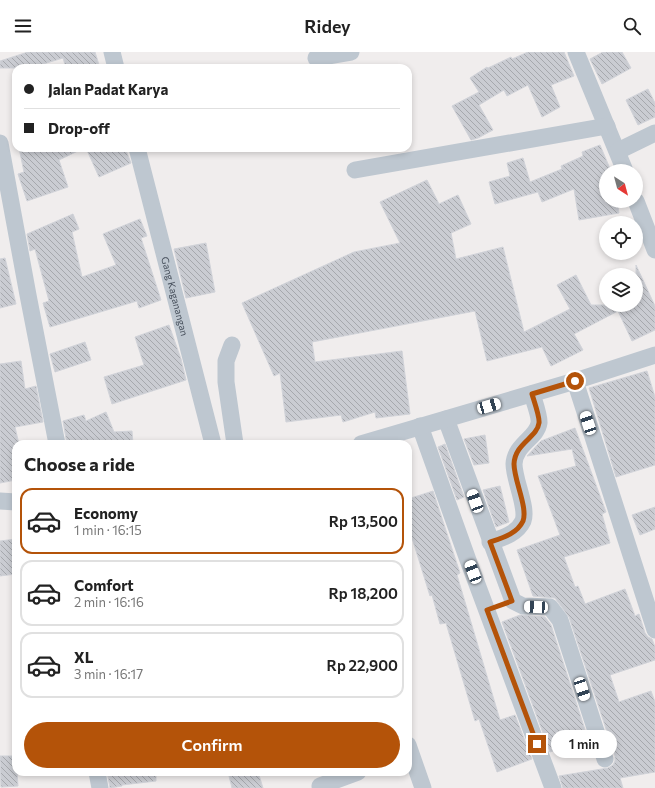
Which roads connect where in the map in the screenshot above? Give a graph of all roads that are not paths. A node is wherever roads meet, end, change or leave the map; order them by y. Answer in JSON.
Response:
{"nodes":[{"id":1,"x":112,"y":52,"type":"edge"},
{"id":2,"x":351,"y":52,"type":"edge"},
{"id":3,"x":576,"y":52,"type":"edge"},
{"id":4,"x":316,"y":58,"type":"dead end"},
{"id":5,"x":115,"y":64,"type":"edge"},
{"id":6,"x":607,"y":126,"type":"junction"},
{"id":7,"x":655,"y":133,"type":"edge"},
{"id":8,"x":0,"y":143,"type":"edge"},
{"id":9,"x":618,"y":150,"type":"junction"},
{"id":10,"x":138,"y":152,"type":"edge"},
{"id":11,"x":623,"y":164,"type":"edge"},
{"id":12,"x":355,"y":170,"type":"dead end"},
{"id":13,"x":639,"y":208,"type":"edge"},
{"id":14,"x":655,"y":250,"type":"edge"},
{"id":15,"x":232,"y":345,"type":"dead end"},
{"id":16,"x":655,"y":355,"type":"edge"},
{"id":17,"x":575,"y":381,"type":"junction"},
{"id":18,"x":532,"y":394,"type":"junction"},
{"id":19,"x":446,"y":419,"type":"junction"},
{"id":20,"x":420,"y":426,"type":"junction"},
{"id":21,"x":56,"y":440,"type":"edge"},
{"id":22,"x":212,"y":440,"type":"edge"},
{"id":23,"x":234,"y":440,"type":"edge"},
{"id":24,"x":374,"y":440,"type":"edge"},
{"id":25,"x":0,"y":501,"type":"edge"},
{"id":26,"x":12,"y":502,"type":"edge"},
{"id":27,"x":490,"y":542,"type":"junction"},
{"id":28,"x":512,"y":601,"type":"junction"},
{"id":29,"x":487,"y":610,"type":"junction"},
{"id":30,"x":655,"y":630,"type":"edge"},
{"id":31,"x":412,"y":759,"type":"edge"},
{"id":32,"x":605,"y":759,"type":"dead end"},
{"id":33,"x":98,"y":776,"type":"edge"},
{"id":34,"x":347,"y":776,"type":"edge"},
{"id":35,"x":320,"y":786,"type":"dead end"},
{"id":36,"x":100,"y":788,"type":"edge"},
{"id":37,"x":423,"y":788,"type":"edge"},
{"id":38,"x":553,"y":788,"type":"edge"}],
"edges":[{"from":1,"to":5,"type":"street"},
{"from":2,"to":4,"type":"street"},
{"from":3,"to":6,"type":"street"},
{"from":6,"to":9,"type":"street"},
{"from":6,"to":12,"type":"street"},
{"from":7,"to":9,"type":"street"},
{"from":8,"to":21,"type":"street"},
{"from":9,"to":11,"type":"street"},
{"from":10,"to":22,"type":"street","name":"Gang Kaganangan"},
{"from":13,"to":14,"type":"street"},
{"from":15,"to":23,"type":"street"},
{"from":16,"to":17,"type":"street"},
{"from":17,"to":18,"type":"street"},
{"from":17,"to":30,"type":"street"},
{"from":18,"to":19,"type":"street"},
{"from":18,"to":27,"type":"street"},
{"from":19,"to":20,"type":"street"},
{"from":19,"to":27,"type":"street"},
{"from":20,"to":24,"type":"street"},
{"from":20,"to":29,"type":"street"},
{"from":25,"to":26,"type":"street"},
{"from":27,"to":28,"type":"street"},
{"from":28,"to":29,"type":"street"},
{"from":28,"to":32,"type":"street"},
{"from":29,"to":38,"type":"street"},
{"from":31,"to":37,"type":"street"},
{"from":33,"to":36,"type":"street"},
{"from":34,"to":35,"type":"street"}]}
